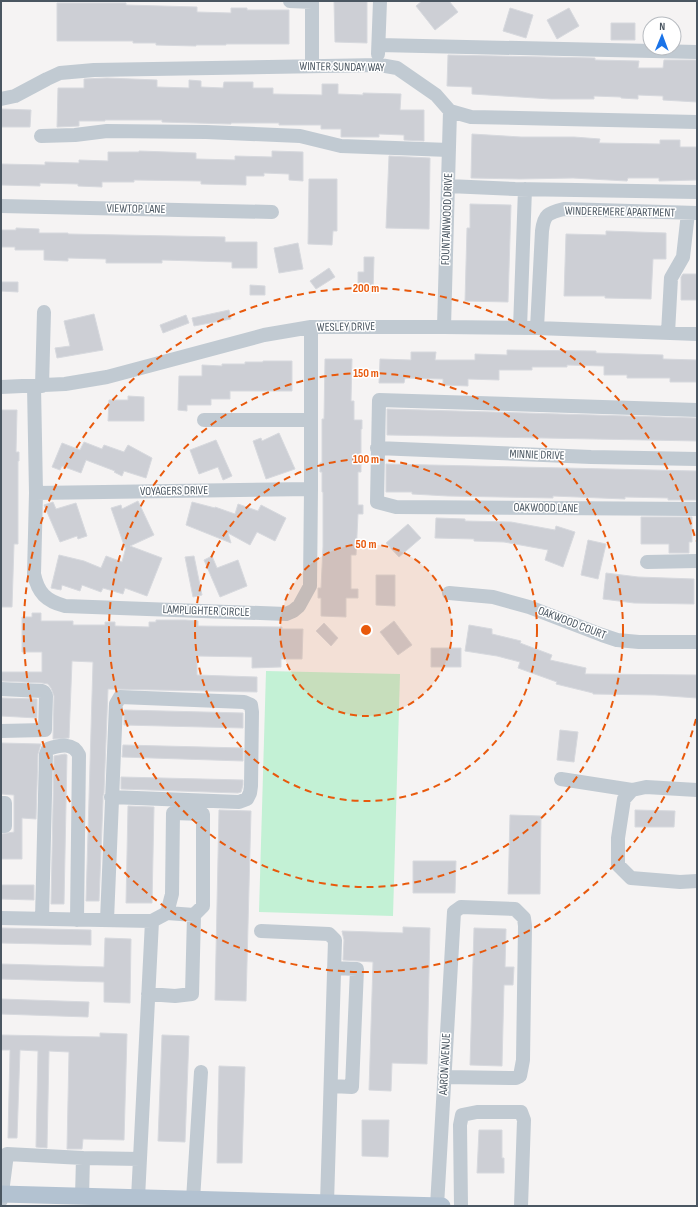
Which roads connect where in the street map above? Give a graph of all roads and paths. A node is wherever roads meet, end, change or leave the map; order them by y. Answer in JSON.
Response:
{"nodes":[{"id":1,"x":290,"y":1,"type":"edge"},
{"id":2,"x":312,"y":1,"type":"edge"},
{"id":3,"x":380,"y":1,"type":"edge"},
{"id":4,"x":379,"y":45,"type":"junction"},
{"id":5,"x":697,"y":52,"type":"edge"},
{"id":6,"x":378,"y":65,"type":"junction"},
{"id":7,"x":312,"y":66,"type":"junction"},
{"id":8,"x":1,"y":99,"type":"edge"},
{"id":9,"x":450,"y":111,"type":"junction"},
{"id":10,"x":697,"y":122,"type":"edge"},
{"id":11,"x":41,"y":136,"type":"dead end"},
{"id":12,"x":449,"y":150,"type":"junction"},
{"id":13,"x":448,"y":186,"type":"junction"},
{"id":14,"x":525,"y":189,"type":"junction"},
{"id":15,"x":697,"y":192,"type":"edge"},
{"id":16,"x":1,"y":206,"type":"edge"},
{"id":17,"x":272,"y":212,"type":"dead end"},
{"id":18,"x":692,"y":213,"type":"edge"},
{"id":19,"x":44,"y":312,"type":"dead end"},
{"id":20,"x":444,"y":326,"type":"junction"},
{"id":21,"x":312,"y":328,"type":"junction"},
{"id":22,"x":520,"y":328,"type":"junction"},
{"id":23,"x":537,"y":328,"type":"junction"},
{"id":24,"x":668,"y":333,"type":"junction"},
{"id":25,"x":697,"y":334,"type":"edge"},
{"id":26,"x":38,"y":386,"type":"junction"},
{"id":27,"x":1,"y":387,"type":"edge"},
{"id":28,"x":697,"y":410,"type":"edge"},
{"id":29,"x":204,"y":420,"type":"dead end"},
{"id":30,"x":311,"y":420,"type":"junction"},
{"id":31,"x":377,"y":448,"type":"junction"},
{"id":32,"x":697,"y":459,"type":"edge"},
{"id":33,"x":311,"y":489,"type":"junction"},
{"id":34,"x":36,"y":493,"type":"junction"},
{"id":35,"x":697,"y":509,"type":"edge"},
{"id":36,"x":697,"y":561,"type":"edge"},
{"id":37,"x":647,"y":562,"type":"dead end"},
{"id":38,"x":449,"y":593,"type":"dead end"},
{"id":39,"x":697,"y":642,"type":"edge"},
{"id":40,"x":1,"y":689,"type":"edge"},
{"id":41,"x":1,"y":731,"type":"edge"},
{"id":42,"x":561,"y":779,"type":"dead end"},
{"id":43,"x":632,"y":790,"type":"junction"},
{"id":44,"x":697,"y":790,"type":"edge"},
{"id":45,"x":111,"y":797,"type":"junction"},
{"id":46,"x":1,"y":803,"type":"edge"},
{"id":47,"x":1,"y":826,"type":"edge"},
{"id":48,"x":697,"y":881,"type":"edge"},
{"id":49,"x":167,"y":913,"type":"junction"},
{"id":50,"x":194,"y":915,"type":"junction"},
{"id":51,"x":1,"y":918,"type":"edge"},
{"id":52,"x":42,"y":919,"type":"junction"},
{"id":53,"x":76,"y":920,"type":"junction"},
{"id":54,"x":107,"y":920,"type":"junction"},
{"id":55,"x":152,"y":921,"type":"junction"},
{"id":56,"x":261,"y":931,"type":"dead end"},
{"id":57,"x":334,"y":968,"type":"junction"},
{"id":58,"x":148,"y":994,"type":"junction"},
{"id":59,"x":201,"y":1072,"type":"dead end"},
{"id":60,"x":444,"y":1077,"type":"junction"},
{"id":61,"x":331,"y":1086,"type":"junction"},
{"id":62,"x":83,"y":1158,"type":"junction"},
{"id":63,"x":140,"y":1160,"type":"junction"},
{"id":64,"x":1,"y":1196,"type":"edge"},
{"id":65,"x":138,"y":1198,"type":"junction"},
{"id":66,"x":87,"y":1200,"type":"edge"},
{"id":67,"x":193,"y":1200,"type":"junction"},
{"id":68,"x":57,"y":1201,"type":"edge"},
{"id":69,"x":222,"y":1203,"type":"edge"},
{"id":70,"x":337,"y":1204,"type":"edge"},
{"id":71,"x":371,"y":1205,"type":"edge"},
{"id":72,"x":436,"y":1206,"type":"edge"},
{"id":73,"x":442,"y":1206,"type":"edge"},
{"id":74,"x":461,"y":1206,"type":"edge"},
{"id":75,"x":521,"y":1206,"type":"edge"}],
"edges":[{"from":1,"to":2,"type":"street"},
{"from":2,"to":7,"type":"street"},
{"from":3,"to":4,"type":"street"},
{"from":4,"to":5,"type":"street"},
{"from":4,"to":6,"type":"street"},
{"from":6,"to":7,"type":"street","name":"WINTER SUNDAY WAY"},
{"from":6,"to":9,"type":"street","name":"WINTER SUNDAY WAY"},
{"from":7,"to":8,"type":"street","name":"WINTER SUNDAY WAY"},
{"from":9,"to":10,"type":"street"},
{"from":9,"to":12,"type":"street","name":"FOUNTAINWOOD DRIVE"},
{"from":11,"to":12,"type":"street"},
{"from":12,"to":13,"type":"street","name":"FOUNTAINWOOD DRIVE"},
{"from":13,"to":14,"type":"street"},
{"from":13,"to":20,"type":"street","name":"FOUNTAINWOOD DRIVE"},
{"from":14,"to":15,"type":"street"},
{"from":14,"to":22,"type":"street"},
{"from":16,"to":17,"type":"street","name":"VIEWTOP LANE"},
{"from":18,"to":23,"type":"street","name":"WINDEREMERE APARTMENT"},
{"from":18,"to":24,"type":"street","name":"WINDEREMERE APARTMENT"},
{"from":19,"to":26,"type":"street","name":"LAMPLIGHTER CIRCLE"},
{"from":20,"to":21,"type":"street","name":"WESLEY DRIVE"},
{"from":20,"to":22,"type":"street","name":"WESLEY DRIVE"},
{"from":21,"to":26,"type":"street","name":"WESLEY DRIVE"},
{"from":21,"to":30,"type":"street","name":"LAMPLIGHTER CIRCLE"},
{"from":22,"to":23,"type":"street","name":"WESLEY DRIVE"},
{"from":23,"to":24,"type":"street","name":"WESLEY DRIVE"},
{"from":24,"to":25,"type":"street","name":"WESLEY DRIVE"},
{"from":26,"to":27,"type":"street","name":"WESLEY DRIVE"},
{"from":26,"to":34,"type":"street","name":"LAMPLIGHTER CIRCLE"},
{"from":28,"to":31,"type":"street"},
{"from":29,"to":30,"type":"street"},
{"from":30,"to":33,"type":"street","name":"LAMPLIGHTER CIRCLE"},
{"from":31,"to":32,"type":"street","name":"MINNIE DRIVE"},
{"from":31,"to":35,"type":"street","name":"OAKWOOD LANE"},
{"from":33,"to":34,"type":"street","name":"VOYAGERS DRIVE"},
{"from":33,"to":34,"type":"street","name":"LAMPLIGHTER CIRCLE"},
{"from":36,"to":37,"type":"street"},
{"from":38,"to":39,"type":"street","name":"OAKWOOD COURT"},
{"from":40,"to":41,"type":"street"},
{"from":42,"to":43,"type":"street"},
{"from":43,"to":44,"type":"street"},
{"from":43,"to":48,"type":"street"},
{"from":45,"to":45,"type":"street"},
{"from":45,"to":54,"type":"street"},
{"from":46,"to":47,"type":"street"},
{"from":49,"to":50,"type":"street"},
{"from":49,"to":50,"type":"street"},
{"from":49,"to":55,"type":"street"},
{"from":50,"to":58,"type":"street"},
{"from":51,"to":52,"type":"street"},
{"from":52,"to":53,"type":"street"},
{"from":52,"to":53,"type":"street"},
{"from":53,"to":54,"type":"street"},
{"from":54,"to":55,"type":"street"},
{"from":55,"to":58,"type":"street"},
{"from":56,"to":57,"type":"street"},
{"from":57,"to":61,"type":"street"},
{"from":57,"to":61,"type":"street"},
{"from":58,"to":63,"type":"street"},
{"from":59,"to":67,"type":"street"},
{"from":60,"to":60,"type":"street","name":"AARON AVENUE"},
{"from":60,"to":72,"type":"street","name":"AARON AVENUE"},
{"from":61,"to":70,"type":"street"},
{"from":62,"to":63,"type":"street"},
{"from":62,"to":64,"type":"street"},
{"from":62,"to":66,"type":"street"},
{"from":63,"to":65,"type":"street"},
{"from":64,"to":68,"type":"main road"},
{"from":65,"to":66,"type":"main road"},
{"from":65,"to":67,"type":"main road"},
{"from":66,"to":68,"type":"main road"},
{"from":67,"to":69,"type":"main road"},
{"from":69,"to":70,"type":"main road"},
{"from":70,"to":71,"type":"main road"},
{"from":71,"to":72,"type":"main road"},
{"from":72,"to":73,"type":"main road"},
{"from":74,"to":75,"type":"street"}]}
